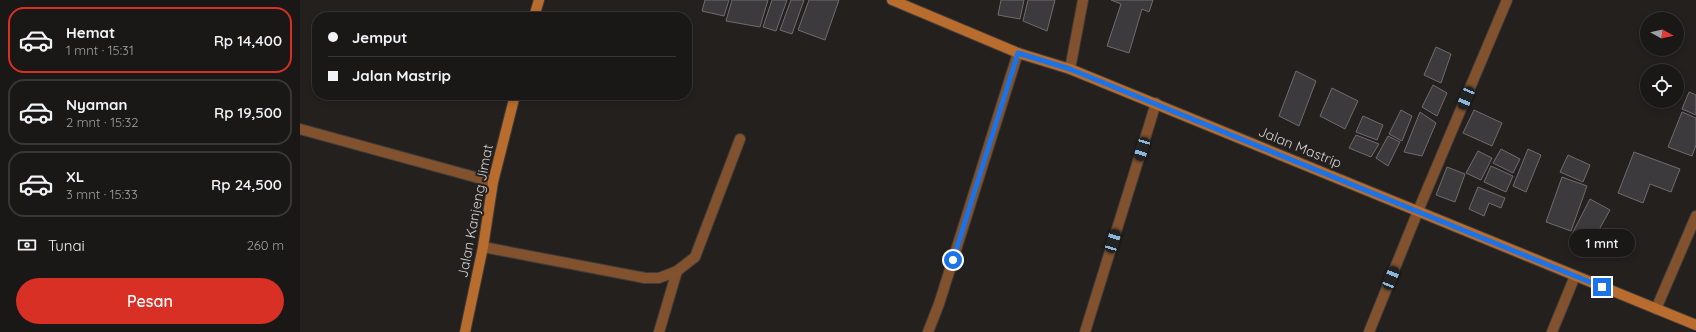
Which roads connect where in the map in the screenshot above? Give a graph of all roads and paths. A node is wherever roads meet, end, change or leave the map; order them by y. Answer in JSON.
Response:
{"nodes":[{"id":1,"x":539,"y":0,"type":"edge"},
{"id":2,"x":892,"y":0,"type":"edge"},
{"id":3,"x":1083,"y":0,"type":"edge"},
{"id":4,"x":1507,"y":0,"type":"edge"},
{"id":5,"x":535,"y":12,"type":"edge"},
{"id":6,"x":1018,"y":53,"type":"junction"},
{"id":7,"x":1070,"y":69,"type":"junction"},
{"id":8,"x":514,"y":100,"type":"edge"},
{"id":9,"x":1156,"y":103,"type":"junction"},
{"id":10,"x":300,"y":129,"type":"edge"},
{"id":11,"x":740,"y":139,"type":"dead end"},
{"id":12,"x":494,"y":182,"type":"junction"},
{"id":13,"x":1418,"y":211,"type":"junction"},
{"id":14,"x":1696,"y":216,"type":"edge"},
{"id":15,"x":482,"y":247,"type":"junction"},
{"id":16,"x":677,"y":271,"type":"junction"},
{"id":17,"x":1575,"y":276,"type":"junction"},
{"id":18,"x":1656,"y":309,"type":"junction"},
{"id":19,"x":1696,"y":325,"type":"edge"},
{"id":20,"x":465,"y":332,"type":"edge"},
{"id":21,"x":659,"y":332,"type":"edge"},
{"id":22,"x":928,"y":332,"type":"edge"},
{"id":23,"x":1085,"y":332,"type":"edge"},
{"id":24,"x":1369,"y":332,"type":"edge"},
{"id":25,"x":1552,"y":332,"type":"edge"}],
"edges":[{"from":1,"to":5,"type":"main road"},
{"from":2,"to":6,"type":"main road","name":"Jalan Mastrip"},
{"from":3,"to":7,"type":"street"},
{"from":4,"to":13,"type":"street"},
{"from":6,"to":7,"type":"main road","name":"Jalan Mastrip"},
{"from":6,"to":22,"type":"street"},
{"from":7,"to":9,"type":"main road","name":"Jalan Mastrip"},
{"from":8,"to":12,"type":"main road","name":"Jalan Kanjeng Jimat"},
{"from":9,"to":13,"type":"main road","name":"Jalan Mastrip"},
{"from":9,"to":23,"type":"street"},
{"from":10,"to":12,"type":"street"},
{"from":11,"to":16,"type":"street"},
{"from":12,"to":15,"type":"main road","name":"Jalan Kanjeng Jimat"},
{"from":13,"to":17,"type":"main road","name":"Jalan Mastrip"},
{"from":13,"to":24,"type":"street"},
{"from":14,"to":18,"type":"street"},
{"from":15,"to":16,"type":"street"},
{"from":15,"to":20,"type":"main road","name":"Jalan Kanjeng Jimat"},
{"from":16,"to":21,"type":"street"},
{"from":17,"to":18,"type":"main road","name":"Jalan Mastrip"},
{"from":17,"to":25,"type":"street"},
{"from":18,"to":19,"type":"main road","name":"Jalan Mastrip"}]}
